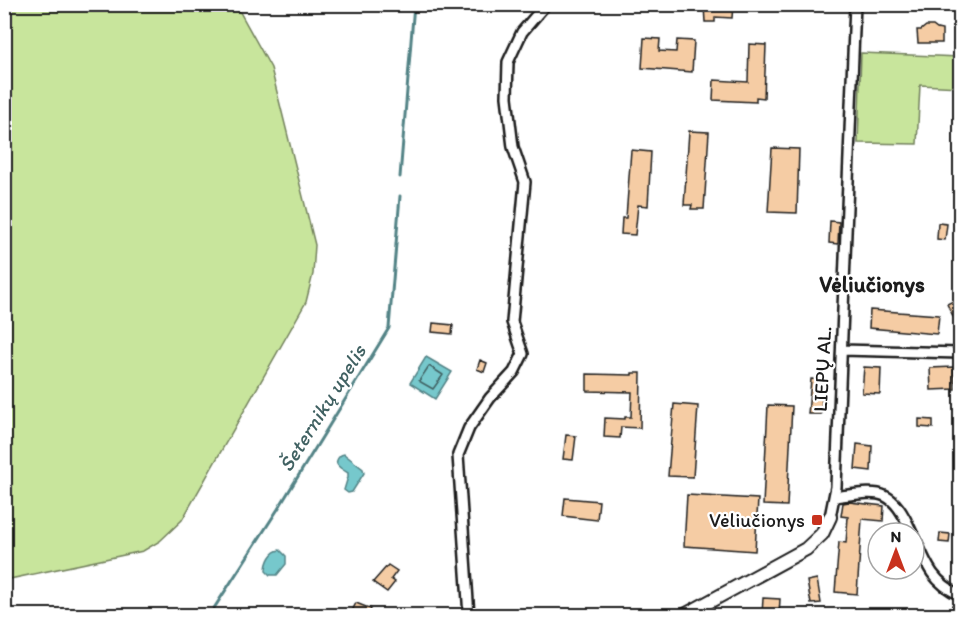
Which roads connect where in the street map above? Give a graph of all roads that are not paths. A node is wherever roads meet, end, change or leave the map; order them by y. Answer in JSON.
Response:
{"nodes":[{"id":1,"x":546,"y":4,"type":"edge"},
{"id":2,"x":855,"y":4,"type":"edge"},
{"id":3,"x":842,"y":350,"type":"junction"},
{"id":4,"x":960,"y":353,"type":"edge"},
{"id":5,"x":834,"y":497,"type":"junction"},
{"id":6,"x":830,"y":517,"type":"joint"},
{"id":7,"x":907,"y":521,"type":"edge"},
{"id":8,"x":926,"y":562,"type":"edge"},
{"id":9,"x":960,"y":595,"type":"edge"},
{"id":10,"x":469,"y":615,"type":"edge"},
{"id":11,"x":682,"y":615,"type":"edge"}],
"edges":[{"from":1,"to":10,"type":"street"},
{"from":2,"to":3,"type":"street","name":"LIEPŲ AL."},
{"from":3,"to":4,"type":"street"},
{"from":3,"to":5,"type":"street","name":"LIEPŲ AL."},
{"from":5,"to":6,"type":"street","name":"LIEPŲ AL."},
{"from":5,"to":7,"type":"street"},
{"from":6,"to":11,"type":"main road","name":"LIEPŲ AL."},
{"from":8,"to":9,"type":"street"}]}
